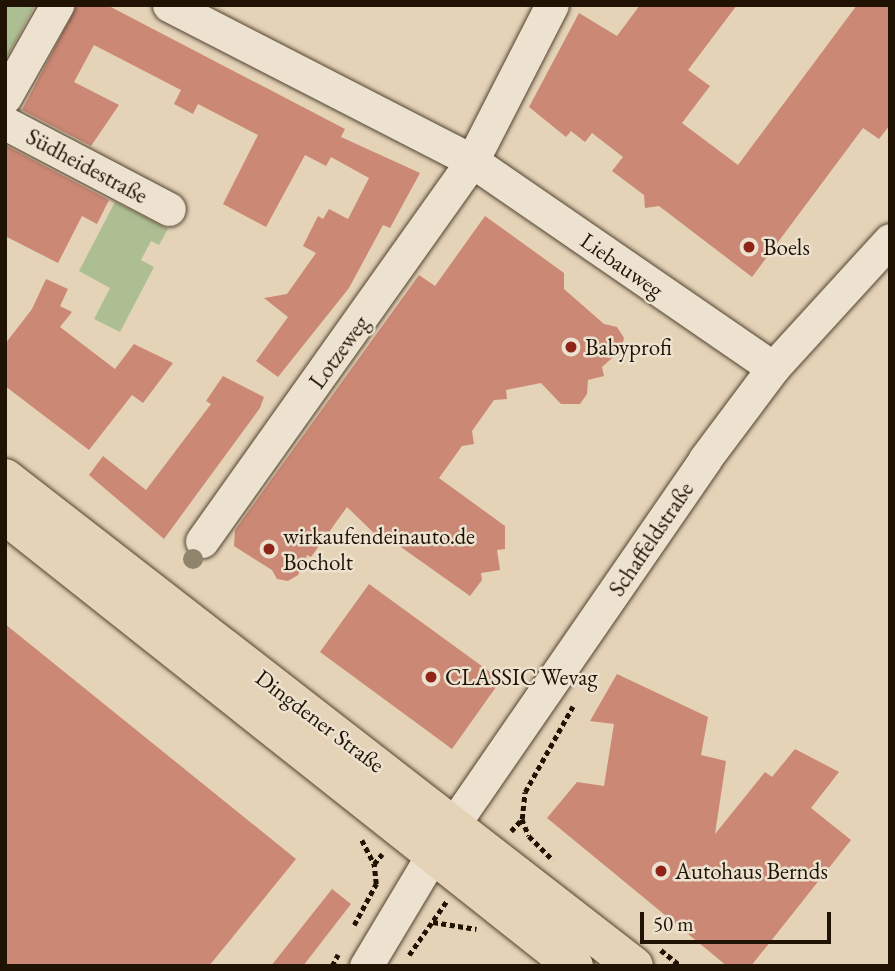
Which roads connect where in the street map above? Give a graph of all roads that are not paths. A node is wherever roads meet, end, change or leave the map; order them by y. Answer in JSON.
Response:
{"nodes":[{"id":1,"x":57,"y":5,"type":"edge"},
{"id":2,"x":169,"y":5,"type":"edge"},
{"id":3,"x":552,"y":5,"type":"edge"},
{"id":4,"x":5,"y":97,"type":"edge"},
{"id":5,"x":5,"y":123,"type":"edge"},
{"id":6,"x":472,"y":161,"type":"junction"},
{"id":7,"x":169,"y":209,"type":"dead end"},
{"id":8,"x":890,"y":240,"type":"edge"},
{"id":9,"x":773,"y":368,"type":"junction"},
{"id":10,"x":5,"y":478,"type":"edge"},
{"id":11,"x":5,"y":515,"type":"edge"},
{"id":12,"x":202,"y":541,"type":"dead end"},
{"id":13,"x":444,"y":839,"type":"junction"},
{"id":14,"x":355,"y":954,"type":"edge"},
{"id":15,"x":574,"y":966,"type":"edge"},
{"id":16,"x":634,"y":966,"type":"edge"}],
"edges":[{"from":1,"to":4,"type":"street"},
{"from":2,"to":6,"type":"street","name":"Liebauweg"},
{"from":3,"to":6,"type":"street"},
{"from":5,"to":7,"type":"street","name":"Südheidestraße"},
{"from":6,"to":9,"type":"street","name":"Liebauweg"},
{"from":6,"to":12,"type":"street","name":"Lotzeweg"},
{"from":8,"to":9,"type":"street","name":"Schaffeldstraße"},
{"from":9,"to":13,"type":"street","name":"Schaffeldstraße"},
{"from":10,"to":13,"type":"main road","name":"Dingdener Straße"},
{"from":11,"to":13,"type":"main road","name":"Dingdener Straße"},
{"from":13,"to":14,"type":"street","name":"Schaffeldstraße"},
{"from":13,"to":15,"type":"main road","name":"Dingdener Straße"},
{"from":13,"to":16,"type":"main road","name":"Dingdener Straße"}]}
